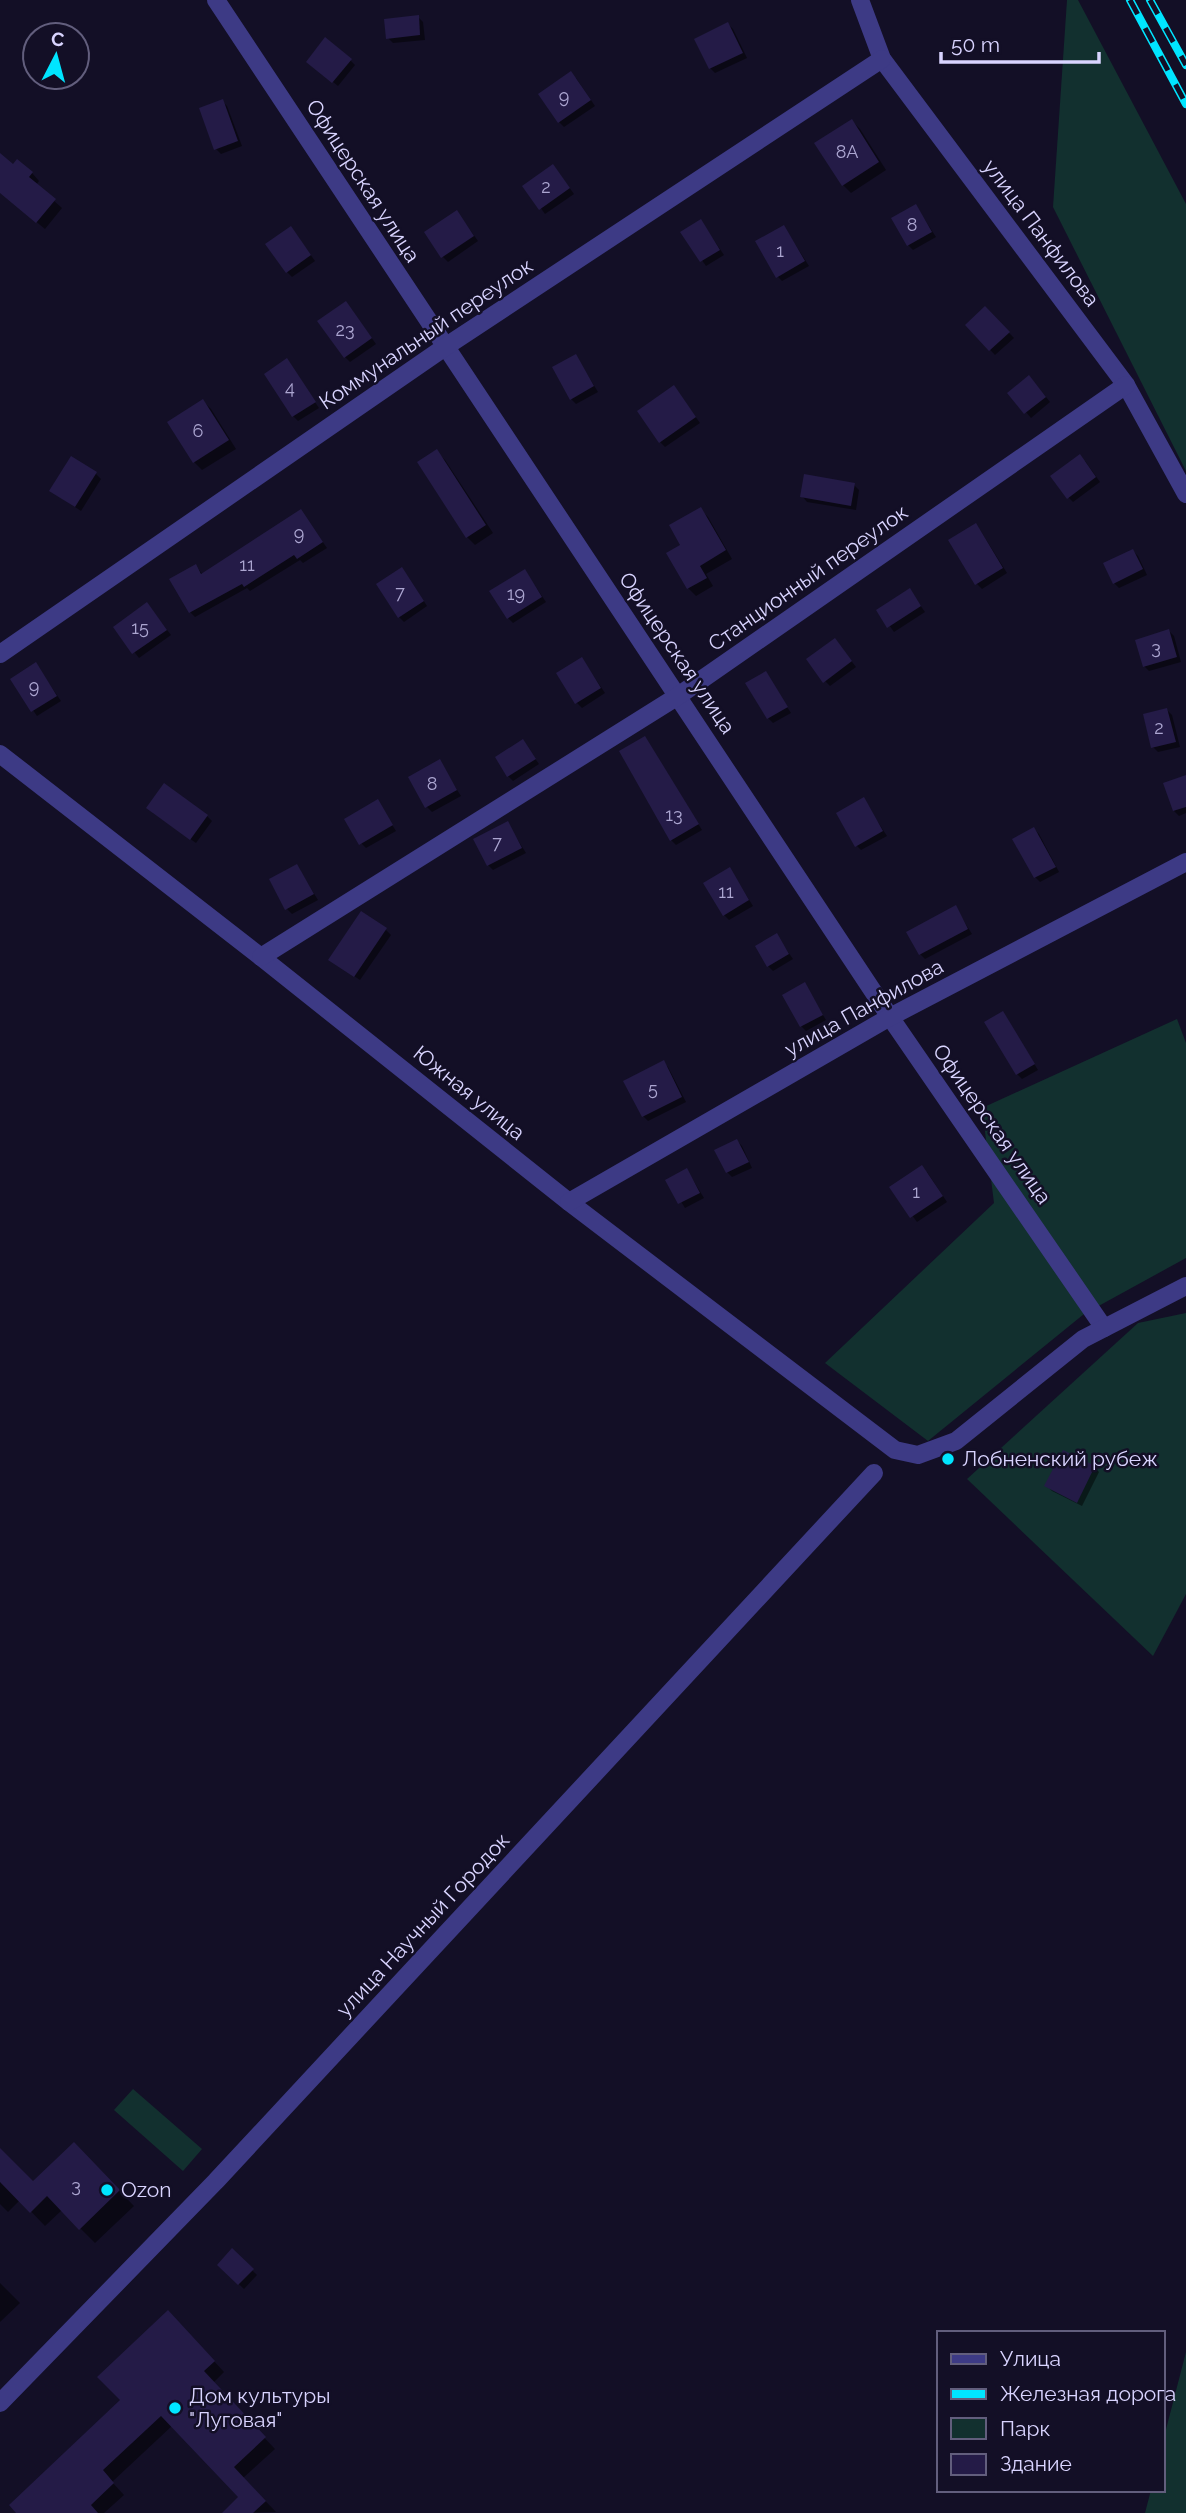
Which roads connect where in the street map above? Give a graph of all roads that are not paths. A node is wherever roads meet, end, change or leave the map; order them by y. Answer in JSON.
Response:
{"nodes":[{"id":1,"x":216,"y":0,"type":"edge"},
{"id":2,"x":860,"y":0,"type":"edge"},
{"id":3,"x":882,"y":59,"type":"junction"},
{"id":4,"x":445,"y":347,"type":"junction"},
{"id":5,"x":1126,"y":384,"type":"junction"},
{"id":6,"x":1186,"y":494,"type":"edge"},
{"id":7,"x":0,"y":654,"type":"edge"},
{"id":8,"x":678,"y":696,"type":"junction"},
{"id":9,"x":0,"y":754,"type":"edge"},
{"id":10,"x":1186,"y":862,"type":"edge"},
{"id":11,"x":261,"y":957,"type":"junction"},
{"id":12,"x":890,"y":1017,"type":"junction"},
{"id":13,"x":569,"y":1202,"type":"junction"},
{"id":14,"x":1186,"y":1286,"type":"edge"},
{"id":15,"x":1104,"y":1328,"type":"junction"},
{"id":16,"x":874,"y":1473,"type":"dead end"},
{"id":17,"x":0,"y":2403,"type":"edge"}],
"edges":[{"from":1,"to":4,"type":"street","name":"Офицерская улица"},
{"from":2,"to":3,"type":"street","name":"улица Панфилова"},
{"from":3,"to":4,"type":"street","name":"Коммунальный переулок"},
{"from":3,"to":5,"type":"street","name":"улица Панфилова"},
{"from":4,"to":7,"type":"street","name":"Коммунальный переулок"},
{"from":4,"to":8,"type":"street","name":"Офицерская улица"},
{"from":5,"to":6,"type":"street","name":"улица Панфилова"},
{"from":5,"to":8,"type":"street","name":"Станционный переулок"},
{"from":8,"to":11,"type":"street","name":"Станционный переулок"},
{"from":8,"to":12,"type":"street","name":"Офицерская улица"},
{"from":9,"to":11,"type":"street","name":"Южная улица"},
{"from":10,"to":12,"type":"street","name":"улица Панфилова"},
{"from":11,"to":13,"type":"street","name":"Южная улица"},
{"from":12,"to":13,"type":"street","name":"улица Панфилова"},
{"from":12,"to":15,"type":"street","name":"Офицерская улица"},
{"from":13,"to":15,"type":"street","name":"Южная улица"},
{"from":14,"to":15,"type":"street"},
{"from":16,"to":17,"type":"street","name":"улица Научный Городок"}]}
